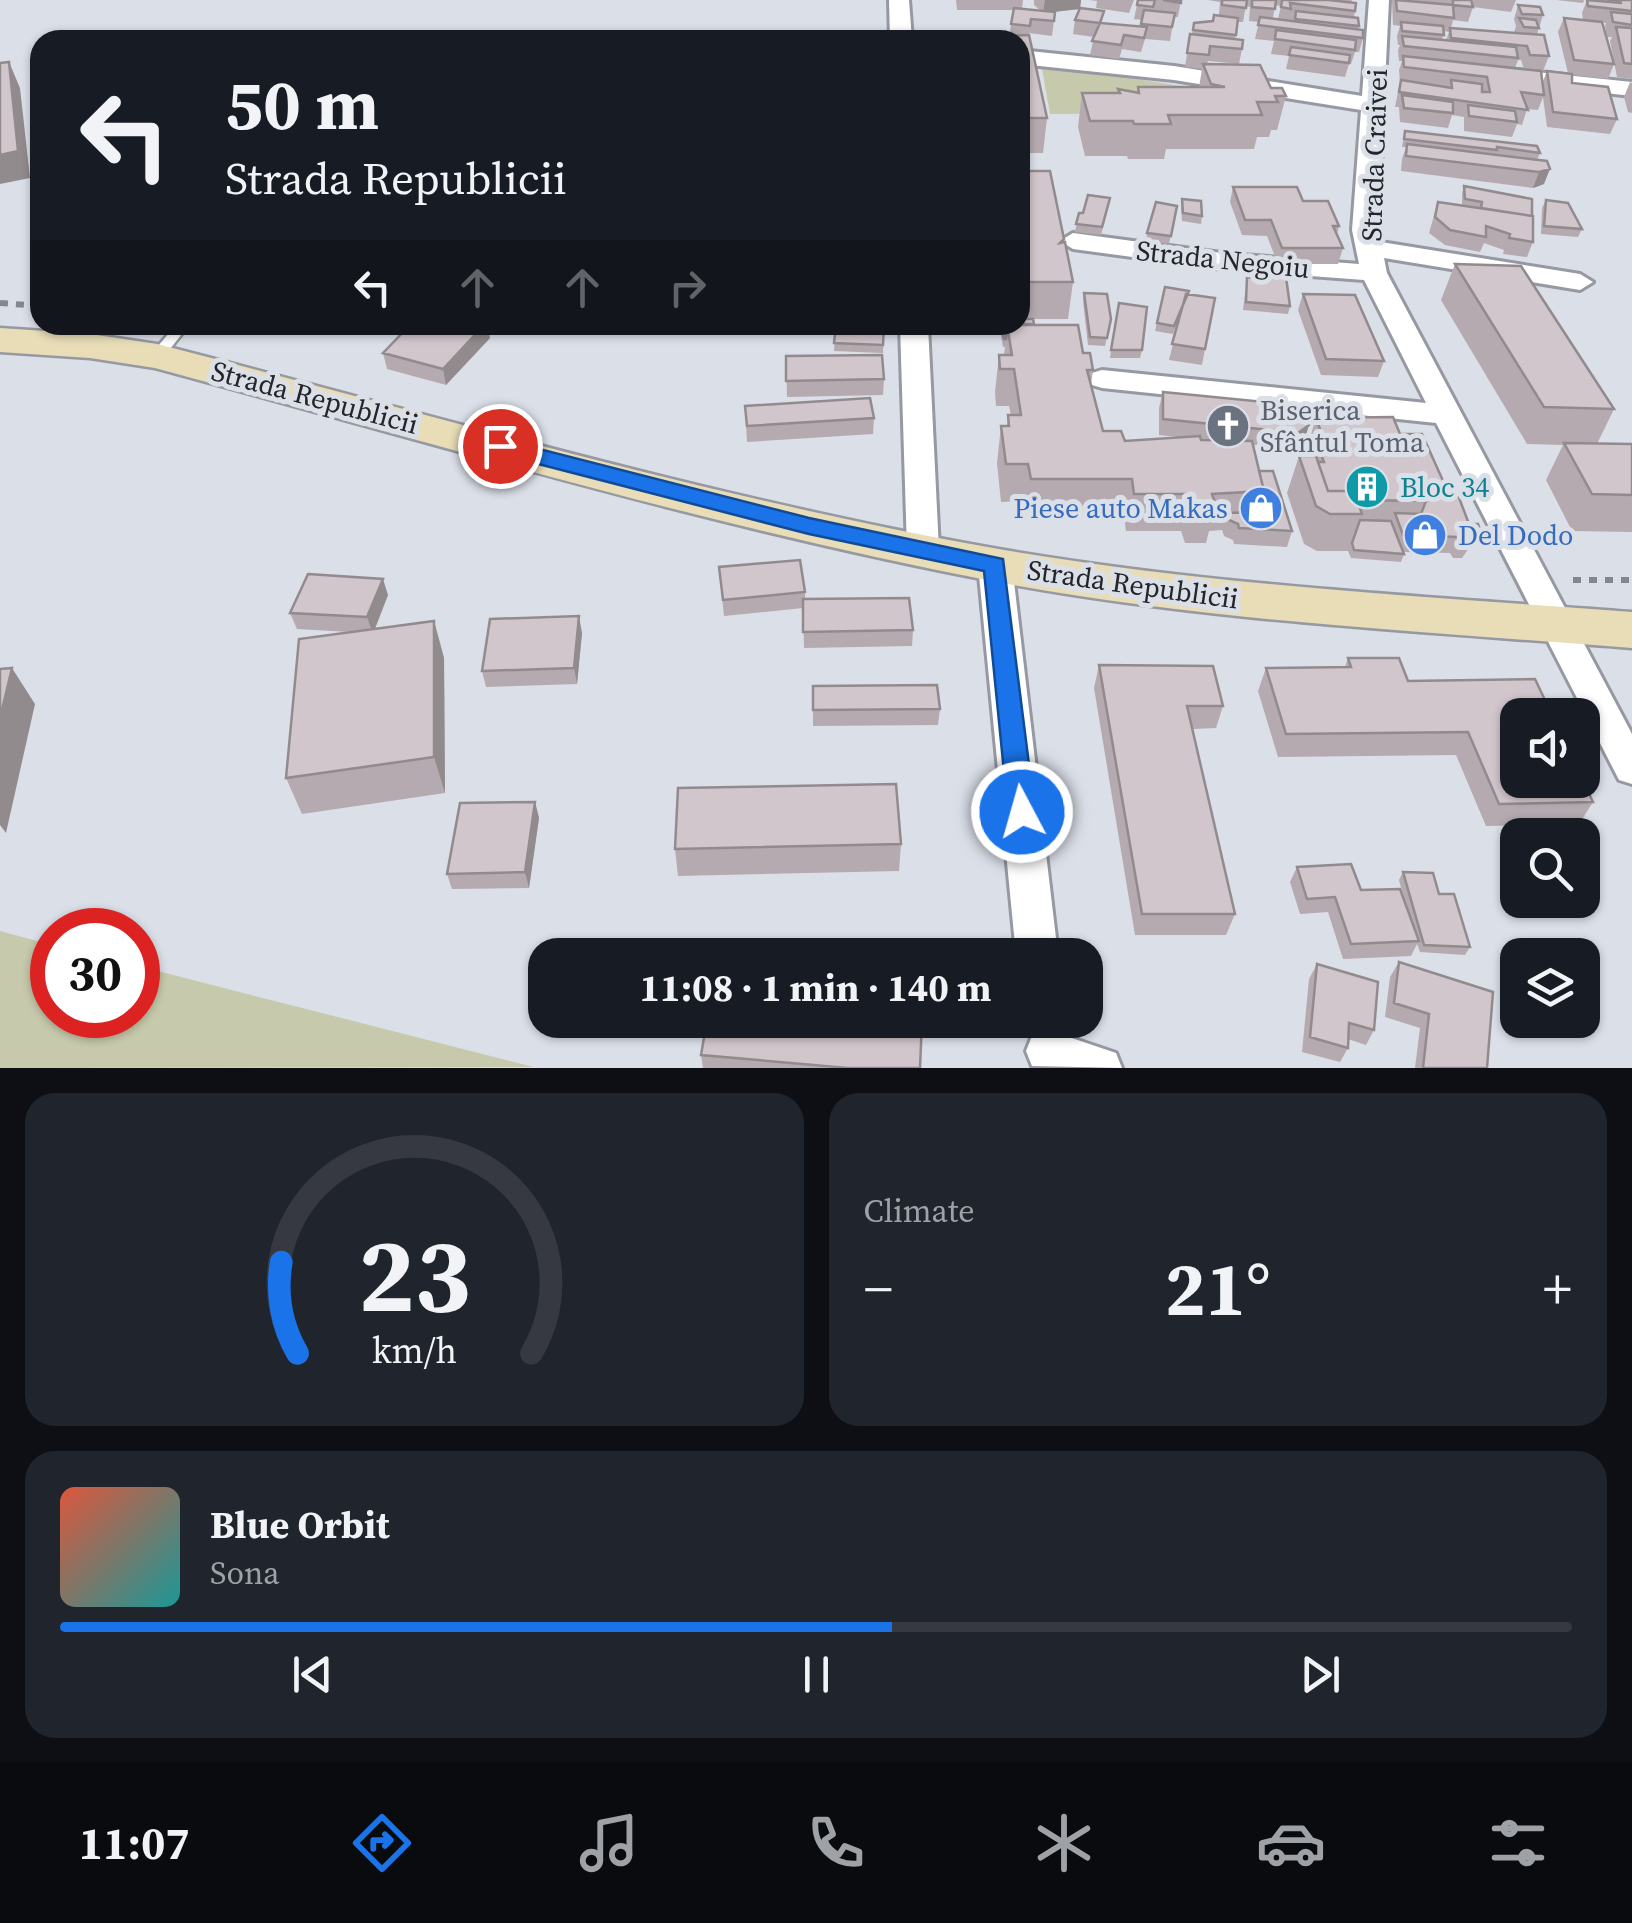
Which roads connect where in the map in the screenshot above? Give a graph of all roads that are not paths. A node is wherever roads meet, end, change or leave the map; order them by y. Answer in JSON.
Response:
{"nodes":[{"id":1,"x":898,"y":0,"type":"edge"},
{"id":2,"x":1379,"y":0,"type":"edge"},
{"id":3,"x":900,"y":30,"type":"edge"},
{"id":4,"x":1030,"y":58,"type":"edge"},
{"id":5,"x":1476,"y":73,"type":"edge"},
{"id":6,"x":1632,"y":89,"type":"edge"},
{"id":7,"x":1374,"y":105,"type":"junction"},
{"id":8,"x":1073,"y":242,"type":"dead end"},
{"id":9,"x":1371,"y":260,"type":"junction"},
{"id":10,"x":1580,"y":282,"type":"dead end"},
{"id":11,"x":914,"y":335,"type":"edge"},
{"id":12,"x":0,"y":340,"type":"edge"},
{"id":13,"x":170,"y":341,"type":"edge"},
{"id":14,"x":1102,"y":378,"type":"dead end"},
{"id":15,"x":1448,"y":414,"type":"junction"},
{"id":16,"x":923,"y":550,"type":"junction"},
{"id":17,"x":995,"y":565,"type":"junction"},
{"id":18,"x":1554,"y":626,"type":"junction"},
{"id":19,"x":1632,"y":630,"type":"edge"},
{"id":20,"x":1632,"y":769,"type":"edge"},
{"id":21,"x":1036,"y":938,"type":"edge"},
{"id":22,"x":1047,"y":1046,"type":"edge"},
{"id":23,"x":1100,"y":1068,"type":"edge"}],
"edges":[{"from":1,"to":3,"type":"street"},
{"from":2,"to":7,"type":"street","name":"Strada Craivei"},
{"from":4,"to":7,"type":"street"},
{"from":5,"to":6,"type":"street"},
{"from":7,"to":9,"type":"street","name":"Strada Craivei"},
{"from":8,"to":9,"type":"street","name":"Strada Negoiu"},
{"from":9,"to":10,"type":"street","name":"Strada Negoiu"},
{"from":9,"to":15,"type":"street","name":"Strada Craivei"},
{"from":11,"to":16,"type":"street"},
{"from":12,"to":13,"type":"main road","name":"Strada Republicii"},
{"from":13,"to":16,"type":"main road","name":"Strada Republicii"},
{"from":14,"to":15,"type":"street"},
{"from":15,"to":18,"type":"street","name":"Strada Craivei"},
{"from":16,"to":17,"type":"main road","name":"Strada Republicii"},
{"from":17,"to":18,"type":"main road","name":"Strada Republicii"},
{"from":17,"to":21,"type":"street"},
{"from":18,"to":19,"type":"main road","name":"Strada Republicii"},
{"from":18,"to":20,"type":"street","name":"Strada Craivei"},
{"from":22,"to":23,"type":"street"}]}
